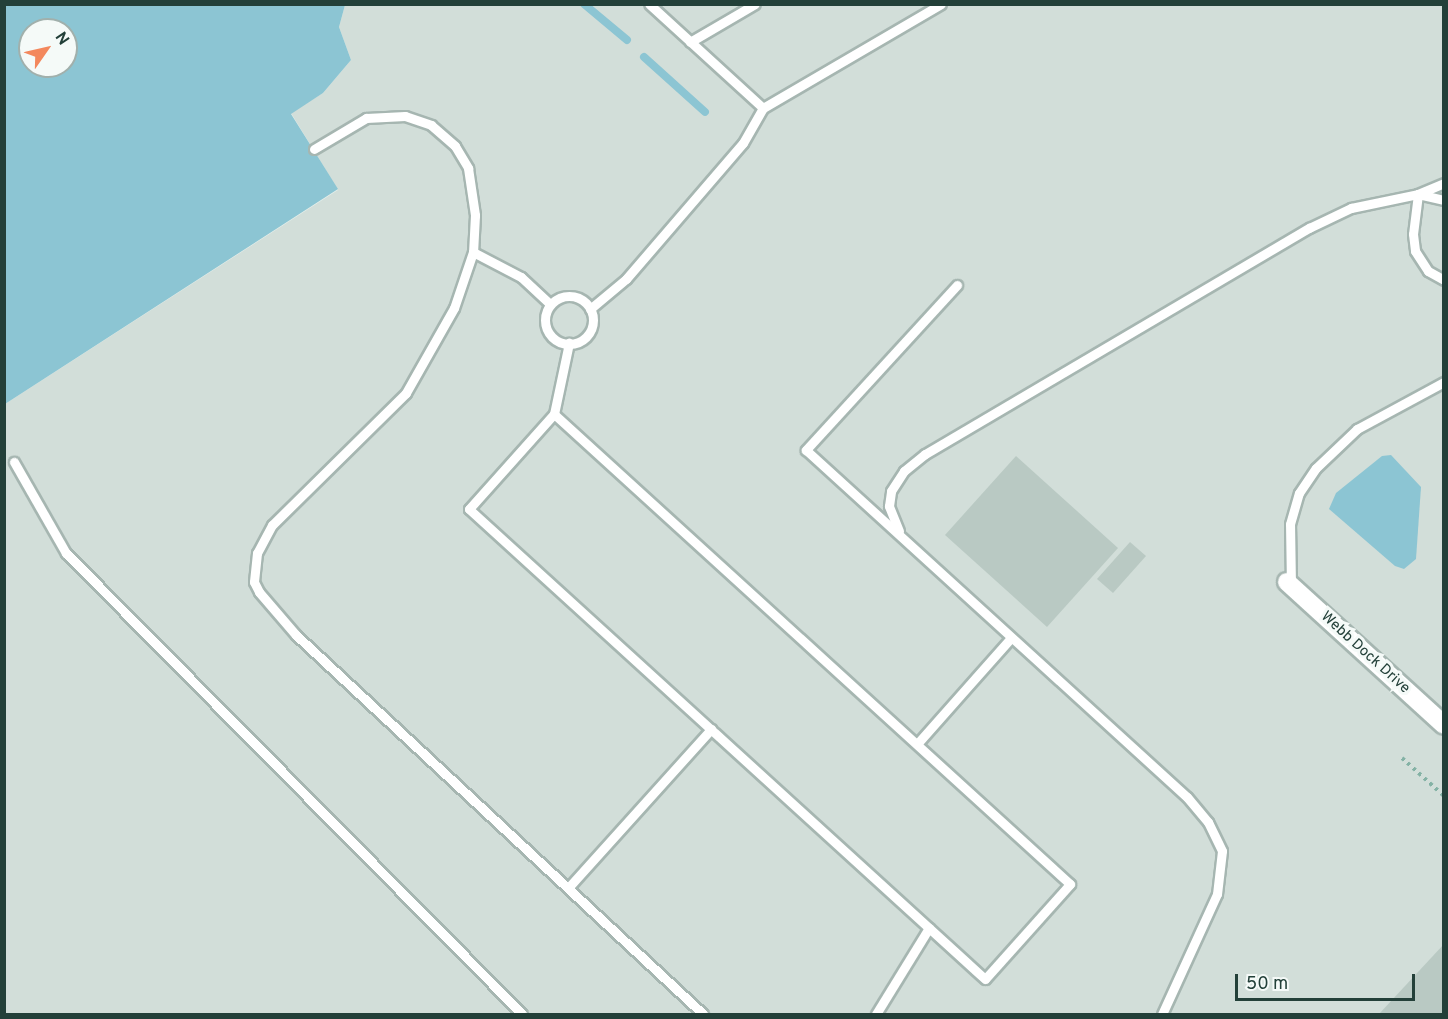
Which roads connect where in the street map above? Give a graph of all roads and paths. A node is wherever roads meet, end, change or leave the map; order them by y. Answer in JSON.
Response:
{"nodes":[{"id":1,"x":649,"y":4,"type":"edge"},
{"id":2,"x":755,"y":4,"type":"edge"},
{"id":3,"x":941,"y":4,"type":"edge"},
{"id":4,"x":690,"y":42,"type":"junction"},
{"id":5,"x":763,"y":108,"type":"junction"},
{"id":6,"x":314,"y":149,"type":"dead end"},
{"id":7,"x":1443,"y":183,"type":"edge"},
{"id":8,"x":1418,"y":194,"type":"junction"},
{"id":9,"x":1443,"y":200,"type":"edge"},
{"id":10,"x":473,"y":252,"type":"junction"},
{"id":11,"x":1443,"y":280,"type":"edge"},
{"id":12,"x":957,"y":285,"type":"dead end"},
{"id":13,"x":550,"y":304,"type":"junction"},
{"id":14,"x":590,"y":309,"type":"junction"},
{"id":15,"x":569,"y":343,"type":"junction"},
{"id":16,"x":1443,"y":382,"type":"edge"},
{"id":17,"x":554,"y":414,"type":"junction"},
{"id":18,"x":14,"y":462,"type":"dead end"},
{"id":19,"x":909,"y":545,"type":"junction"},
{"id":20,"x":1289,"y":584,"type":"joint"},
{"id":21,"x":1010,"y":639,"type":"junction"},
{"id":22,"x":1443,"y":724,"type":"edge"},
{"id":23,"x":711,"y":729,"type":"junction"},
{"id":24,"x":916,"y":744,"type":"junction"},
{"id":25,"x":1402,"y":758,"type":"dead end"},
{"id":26,"x":1443,"y":796,"type":"edge"},
{"id":27,"x":568,"y":888,"type":"junction"},
{"id":28,"x":929,"y":928,"type":"junction"},
{"id":29,"x":522,"y":1014,"type":"edge"},
{"id":30,"x":702,"y":1014,"type":"edge"},
{"id":31,"x":876,"y":1014,"type":"edge"},
{"id":32,"x":1162,"y":1014,"type":"edge"}],
"edges":[{"from":1,"to":4,"type":"lane"},
{"from":2,"to":4,"type":"lane"},
{"from":3,"to":5,"type":"lane"},
{"from":4,"to":5,"type":"lane"},
{"from":5,"to":14,"type":"lane"},
{"from":6,"to":10,"type":"lane"},
{"from":7,"to":8,"type":"lane"},
{"from":8,"to":9,"type":"lane"},
{"from":8,"to":11,"type":"lane"},
{"from":8,"to":19,"type":"lane"},
{"from":10,"to":13,"type":"lane"},
{"from":10,"to":27,"type":"lane"},
{"from":12,"to":19,"type":"lane"},
{"from":13,"to":14,"type":"lane"},
{"from":13,"to":15,"type":"lane"},
{"from":14,"to":15,"type":"lane"},
{"from":15,"to":17,"type":"lane"},
{"from":16,"to":20,"type":"lane"},
{"from":17,"to":23,"type":"lane"},
{"from":17,"to":24,"type":"lane"},
{"from":18,"to":29,"type":"lane"},
{"from":19,"to":21,"type":"lane"},
{"from":20,"to":22,"type":"street","name":"Webb Dock Drive"},
{"from":21,"to":24,"type":"lane"},
{"from":21,"to":32,"type":"lane"},
{"from":23,"to":27,"type":"lane"},
{"from":23,"to":28,"type":"lane"},
{"from":24,"to":28,"type":"lane"},
{"from":25,"to":26,"type":"path"},
{"from":27,"to":30,"type":"lane"},
{"from":28,"to":31,"type":"lane"}]}
